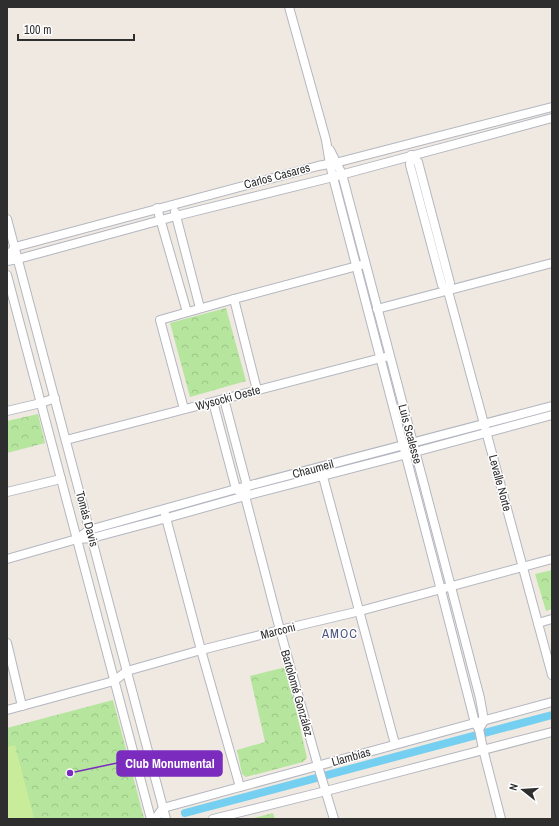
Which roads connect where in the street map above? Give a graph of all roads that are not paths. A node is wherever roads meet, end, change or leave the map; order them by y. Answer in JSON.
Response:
{"nodes":[{"id":1,"x":289,"y":7,"type":"edge"},
{"id":2,"x":552,"y":107,"type":"edge"},
{"id":3,"x":552,"y":118,"type":"edge"},
{"id":4,"x":411,"y":155,"type":"junction"},
{"id":5,"x":333,"y":163,"type":"junction"},
{"id":6,"x":342,"y":174,"type":"junction"},
{"id":7,"x":333,"y":177,"type":"junction"},
{"id":8,"x":173,"y":204,"type":"junction"},
{"id":9,"x":157,"y":208,"type":"junction"},
{"id":10,"x":176,"y":216,"type":"junction"},
{"id":11,"x":7,"y":218,"type":"edge"},
{"id":12,"x":161,"y":220,"type":"junction"},
{"id":13,"x":15,"y":247,"type":"junction"},
{"id":14,"x":7,"y":256,"type":"edge"},
{"id":15,"x":18,"y":259,"type":"junction"},
{"id":16,"x":7,"y":261,"type":"edge"},
{"id":17,"x":552,"y":263,"type":"edge"},
{"id":18,"x":365,"y":264,"type":"junction"},
{"id":19,"x":356,"y":267,"type":"junction"},
{"id":20,"x":7,"y":274,"type":"edge"},
{"id":21,"x":448,"y":291,"type":"junction"},
{"id":22,"x":234,"y":299,"type":"junction"},
{"id":23,"x":200,"y":308,"type":"junction"},
{"id":24,"x":377,"y":309,"type":"junction"},
{"id":25,"x":187,"y":312,"type":"junction"},
{"id":26,"x":389,"y":356,"type":"junction"},
{"id":27,"x":381,"y":358,"type":"junction"},
{"id":28,"x":258,"y":390,"type":"junction"},
{"id":29,"x":55,"y":398,"type":"junction"},
{"id":30,"x":224,"y":399,"type":"junction"},
{"id":31,"x":213,"y":402,"type":"junction"},
{"id":32,"x":41,"y":403,"type":"junction"},
{"id":33,"x":552,"y":406,"type":"edge"},
{"id":34,"x":184,"y":409,"type":"junction"},
{"id":35,"x":7,"y":411,"type":"edge"},
{"id":36,"x":552,"y":415,"type":"edge"},
{"id":37,"x":484,"y":424,"type":"junction"},
{"id":38,"x":486,"y":433,"type":"junction"},
{"id":39,"x":66,"y":440,"type":"junction"},
{"id":40,"x":412,"y":443,"type":"junction"},
{"id":41,"x":403,"y":445,"type":"junction"},
{"id":42,"x":415,"y":452,"type":"junction"},
{"id":43,"x":405,"y":455,"type":"junction"},
{"id":44,"x":321,"y":468,"type":"junction"},
{"id":45,"x":324,"y":476,"type":"junction"},
{"id":46,"x":61,"y":479,"type":"junction"},
{"id":47,"x":247,"y":486,"type":"junction"},
{"id":48,"x":236,"y":489,"type":"junction"},
{"id":49,"x":7,"y":492,"type":"edge"},
{"id":50,"x":245,"y":496,"type":"junction"},
{"id":51,"x":164,"y":509,"type":"junction"},
{"id":52,"x":167,"y":518,"type":"junction"},
{"id":53,"x":90,"y":534,"type":"junction"},
{"id":54,"x":77,"y":539,"type":"junction"},
{"id":55,"x":7,"y":559,"type":"edge"},
{"id":56,"x":552,"y":560,"type":"edge"},
{"id":57,"x":523,"y":567,"type":"junction"},
{"id":58,"x":451,"y":587,"type":"junction"},
{"id":59,"x":441,"y":590,"type":"junction"},
{"id":60,"x":360,"y":611,"type":"junction"},
{"id":61,"x":552,"y":619,"type":"edge"},
{"id":62,"x":538,"y":623,"type":"junction"},
{"id":63,"x":280,"y":630,"type":"junction"},
{"id":64,"x":7,"y":643,"type":"edge"},
{"id":65,"x":201,"y":650,"type":"junction"},
{"id":66,"x":128,"y":671,"type":"junction"},
{"id":67,"x":552,"y":675,"type":"edge"},
{"id":68,"x":114,"y":681,"type":"junction"},
{"id":69,"x":552,"y":702,"type":"edge"},
{"id":70,"x":22,"y":706,"type":"junction"},
{"id":71,"x":7,"y":710,"type":"edge"},
{"id":72,"x":484,"y":721,"type":"junction"},
{"id":73,"x":477,"y":726,"type":"junction"},
{"id":74,"x":552,"y":732,"type":"edge"},
{"id":75,"x":395,"y":744,"type":"junction"},
{"id":76,"x":483,"y":749,"type":"junction"},
{"id":77,"x":319,"y":770,"type":"junction"},
{"id":78,"x":240,"y":787,"type":"junction"},
{"id":79,"x":325,"y":787,"type":"junction"},
{"id":80,"x":163,"y":808,"type":"junction"},
{"id":81,"x":151,"y":819,"type":"edge"},
{"id":82,"x":155,"y":819,"type":"edge"},
{"id":83,"x":166,"y":819,"type":"edge"},
{"id":84,"x":213,"y":819,"type":"edge"},
{"id":85,"x":334,"y":819,"type":"edge"},
{"id":86,"x":501,"y":819,"type":"edge"}],
"edges":[{"from":1,"to":5,"type":"street","name":"Luis Scalesse"},
{"from":2,"to":5,"type":"street","name":"Carlos Casares"},
{"from":3,"to":4,"type":"street","name":"Carlos Casares"},
{"from":4,"to":6,"type":"street","name":"Carlos Casares"},
{"from":4,"to":21,"type":"street","name":"Levalle Norte"},
{"from":5,"to":6,"type":"street","name":"Luis Scalesse"},
{"from":5,"to":7,"type":"street","name":"Luis Scalesse"},
{"from":5,"to":8,"type":"street","name":"Carlos Casares"},
{"from":6,"to":7,"type":"street","name":"Carlos Casares"},
{"from":6,"to":18,"type":"street","name":"Luis Scalesse"},
{"from":7,"to":10,"type":"street","name":"Carlos Casares"},
{"from":7,"to":19,"type":"street","name":"Luis Scalesse"},
{"from":8,"to":9,"type":"street","name":"Carlos Casares"},
{"from":8,"to":10,"type":"street"},
{"from":9,"to":12,"type":"street"},
{"from":9,"to":13,"type":"street","name":"Carlos Casares"},
{"from":10,"to":12,"type":"street","name":"Carlos Casares"},
{"from":10,"to":23,"type":"street"},
{"from":11,"to":13,"type":"street","name":"Tomás Davis"},
{"from":12,"to":15,"type":"street","name":"Carlos Casares"},
{"from":12,"to":25,"type":"street"},
{"from":13,"to":14,"type":"street"},
{"from":13,"to":15,"type":"street","name":"Tomás Davis"},
{"from":15,"to":16,"type":"street","name":"Carlos Casares"},
{"from":15,"to":29,"type":"street","name":"Tomás Davis"},
{"from":17,"to":21,"type":"street"},
{"from":18,"to":19,"type":"street"},
{"from":18,"to":24,"type":"street","name":"Luis Scalesse"},
{"from":19,"to":22,"type":"street"},
{"from":19,"to":27,"type":"street","name":"Luis Scalesse"},
{"from":20,"to":32,"type":"street","name":"Tomás Davis"},
{"from":21,"to":24,"type":"street"},
{"from":21,"to":37,"type":"street","name":"Levalle Norte"},
{"from":22,"to":23,"type":"street"},
{"from":22,"to":28,"type":"street"},
{"from":23,"to":25,"type":"street"},
{"from":24,"to":26,"type":"street","name":"Luis Scalesse"},
{"from":25,"to":34,"type":"street"},
{"from":26,"to":27,"type":"street","name":"Wysocki Oeste"},
{"from":26,"to":40,"type":"street","name":"Luis Scalesse"},
{"from":27,"to":28,"type":"street","name":"Wysocki Oeste"},
{"from":27,"to":41,"type":"street","name":"Luis Scalesse"},
{"from":28,"to":30,"type":"street","name":"Wysocki Oeste"},
{"from":29,"to":32,"type":"street"},
{"from":29,"to":39,"type":"street","name":"Tomás Davis"},
{"from":30,"to":31,"type":"street","name":"Wysocki Oeste"},
{"from":30,"to":47,"type":"street","name":"Bartolomé González"},
{"from":31,"to":34,"type":"street","name":"Wysocki Oeste"},
{"from":31,"to":48,"type":"street"},
{"from":32,"to":35,"type":"street"},
{"from":32,"to":46,"type":"street","name":"Tomás Davis"},
{"from":33,"to":37,"type":"street","name":"Chaumeil"},
{"from":34,"to":39,"type":"street","name":"Wysocki Oeste"},
{"from":36,"to":38,"type":"street","name":"Chaumeil"},
{"from":37,"to":38,"type":"street","name":"Levalle Norte"},
{"from":37,"to":40,"type":"street","name":"Chaumeil"},
{"from":38,"to":42,"type":"street","name":"Chaumeil"},
{"from":38,"to":57,"type":"street","name":"Levalle Norte"},
{"from":39,"to":53,"type":"street","name":"Tomás Davis"},
{"from":40,"to":41,"type":"street","name":"Chaumeil"},
{"from":40,"to":42,"type":"street","name":"Luis Scalesse"},
{"from":41,"to":43,"type":"street","name":"Luis Scalesse"},
{"from":41,"to":44,"type":"street","name":"Chaumeil"},
{"from":42,"to":43,"type":"street","name":"Chaumeil"},
{"from":42,"to":58,"type":"street","name":"Luis Scalesse"},
{"from":43,"to":45,"type":"street","name":"Chaumeil"},
{"from":43,"to":59,"type":"street","name":"Luis Scalesse"},
{"from":44,"to":45,"type":"street"},
{"from":44,"to":47,"type":"street","name":"Chaumeil"},
{"from":45,"to":50,"type":"street","name":"Chaumeil"},
{"from":45,"to":60,"type":"street"},
{"from":46,"to":49,"type":"street"},
{"from":46,"to":54,"type":"street","name":"Tomás Davis"},
{"from":47,"to":48,"type":"street","name":"Chaumeil"},
{"from":47,"to":50,"type":"street","name":"Bartolomé González"},
{"from":48,"to":50,"type":"street"},
{"from":48,"to":51,"type":"street","name":"Chaumeil"},
{"from":50,"to":52,"type":"street","name":"Chaumeil"},
{"from":50,"to":63,"type":"street","name":"Bartolomé González"},
{"from":51,"to":52,"type":"street"},
{"from":51,"to":53,"type":"street","name":"Chaumeil"},
{"from":52,"to":53,"type":"street","name":"Chaumeil"},
{"from":52,"to":65,"type":"street"},
{"from":53,"to":54,"type":"street","name":"Chaumeil"},
{"from":53,"to":66,"type":"street","name":"Tomás Davis"},
{"from":54,"to":55,"type":"street","name":"Chaumeil"},
{"from":54,"to":68,"type":"street","name":"Tomás Davis"},
{"from":56,"to":57,"type":"street","name":"Marconi"},
{"from":57,"to":58,"type":"street","name":"Marconi"},
{"from":57,"to":62,"type":"street","name":"Levalle Norte"},
{"from":58,"to":59,"type":"street","name":"Marconi"},
{"from":58,"to":72,"type":"street","name":"Luis Scalesse"},
{"from":59,"to":60,"type":"street","name":"Marconi"},
{"from":59,"to":73,"type":"street","name":"Luis Scalesse"},
{"from":60,"to":63,"type":"street","name":"Marconi"},
{"from":60,"to":75,"type":"street"},
{"from":61,"to":62,"type":"street"},
{"from":62,"to":67,"type":"street","name":"Levalle Norte"},
{"from":63,"to":65,"type":"street","name":"Marconi"},
{"from":63,"to":77,"type":"street","name":"Bartolomé González"},
{"from":64,"to":70,"type":"street"},
{"from":65,"to":66,"type":"street","name":"Marconi"},
{"from":65,"to":78,"type":"street"},
{"from":66,"to":68,"type":"street","name":"Marconi"},
{"from":66,"to":80,"type":"street","name":"Tomás Davis"},
{"from":68,"to":70,"type":"street","name":"Marconi"},
{"from":68,"to":81,"type":"street","name":"Tomás Davis"},
{"from":69,"to":72,"type":"street"},
{"from":70,"to":71,"type":"street","name":"Marconi"},
{"from":72,"to":73,"type":"street"},
{"from":73,"to":75,"type":"street","name":"Llambías"},
{"from":73,"to":76,"type":"street","name":"Luis Scalesse"},
{"from":74,"to":76,"type":"street"},
{"from":75,"to":77,"type":"street","name":"Llambías"},
{"from":76,"to":79,"type":"street"},
{"from":76,"to":86,"type":"street","name":"Luis Scalesse"},
{"from":77,"to":78,"type":"street","name":"Llambías"},
{"from":77,"to":79,"type":"street","name":"Bartolomé González"},
{"from":78,"to":80,"type":"street","name":"Llambías"},
{"from":79,"to":84,"type":"street"},
{"from":79,"to":85,"type":"street","name":"Bartolomé González"},
{"from":80,"to":82,"type":"street"},
{"from":80,"to":83,"type":"street","name":"Tomás Davis"}]}
